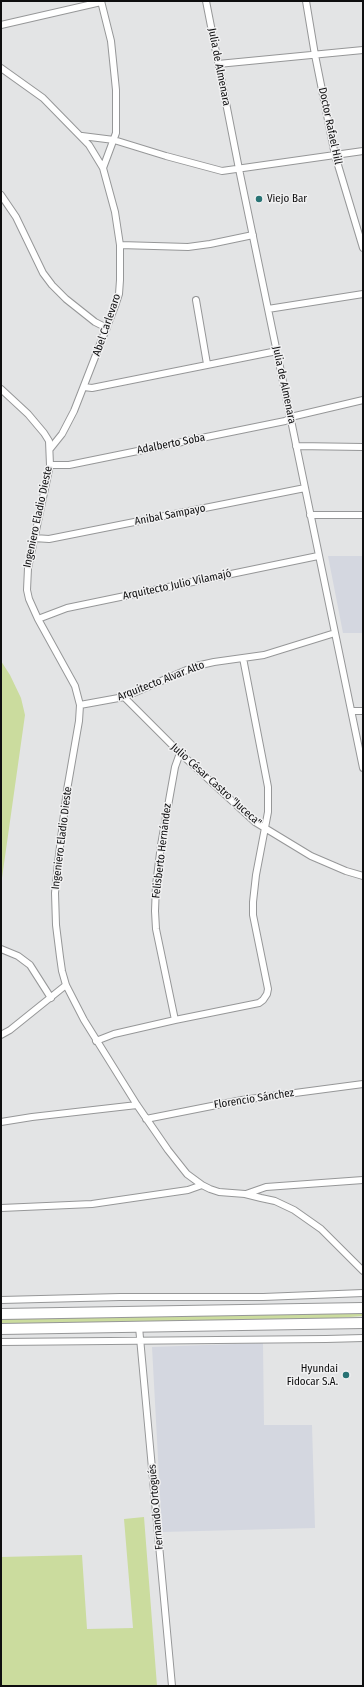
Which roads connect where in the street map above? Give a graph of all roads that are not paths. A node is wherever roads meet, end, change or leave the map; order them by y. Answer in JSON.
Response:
{"nodes":[{"id":1,"x":206,"y":1,"type":"edge"},
{"id":2,"x":306,"y":1,"type":"edge"},
{"id":3,"x":101,"y":2,"type":"edge"},
{"id":4,"x":1,"y":25,"type":"edge"},
{"id":5,"x":363,"y":50,"type":"edge"},
{"id":6,"x":314,"y":55,"type":"junction"},
{"id":7,"x":218,"y":64,"type":"junction"},
{"id":8,"x":1,"y":68,"type":"edge"},
{"id":9,"x":82,"y":136,"type":"junction"},
{"id":10,"x":114,"y":140,"type":"junction"},
{"id":11,"x":363,"y":151,"type":"edge"},
{"id":12,"x":335,"y":155,"type":"junction"},
{"id":13,"x":104,"y":168,"type":"junction"},
{"id":14,"x":239,"y":169,"type":"junction"},
{"id":15,"x":1,"y":195,"type":"edge"},
{"id":16,"x":253,"y":235,"type":"junction"},
{"id":17,"x":120,"y":245,"type":"junction"},
{"id":18,"x":363,"y":248,"type":"edge"},
{"id":19,"x":363,"y":294,"type":"edge"},
{"id":20,"x":196,"y":300,"type":"dead end"},
{"id":21,"x":268,"y":309,"type":"junction"},
{"id":22,"x":107,"y":328,"type":"junction"},
{"id":23,"x":277,"y":352,"type":"junction"},
{"id":24,"x":206,"y":364,"type":"junction"},
{"id":25,"x":84,"y":387,"type":"junction"},
{"id":26,"x":1,"y":389,"type":"edge"},
{"id":27,"x":363,"y":400,"type":"edge"},
{"id":28,"x":290,"y":418,"type":"junction"},
{"id":29,"x":296,"y":446,"type":"junction"},
{"id":30,"x":363,"y":447,"type":"edge"},
{"id":31,"x":50,"y":449,"type":"junction"},
{"id":32,"x":50,"y":465,"type":"junction"},
{"id":33,"x":305,"y":488,"type":"junction"},
{"id":34,"x":310,"y":515,"type":"junction"},
{"id":35,"x":363,"y":516,"type":"edge"},
{"id":36,"x":34,"y":538,"type":"junction"},
{"id":37,"x":318,"y":556,"type":"junction"},
{"id":38,"x":38,"y":619,"type":"junction"},
{"id":39,"x":335,"y":633,"type":"junction"},
{"id":40,"x":243,"y":658,"type":"junction"},
{"id":41,"x":124,"y":697,"type":"junction"},
{"id":42,"x":80,"y":706,"type":"junction"},
{"id":43,"x":352,"y":711,"type":"junction"},
{"id":44,"x":363,"y":712,"type":"edge"},
{"id":45,"x":180,"y":753,"type":"junction"},
{"id":46,"x":363,"y":768,"type":"edge"},
{"id":47,"x":266,"y":830,"type":"junction"},
{"id":48,"x":363,"y":876,"type":"edge"},
{"id":49,"x":1,"y":949,"type":"edge"},
{"id":50,"x":66,"y":985,"type":"junction"},
{"id":51,"x":51,"y":998,"type":"junction"},
{"id":52,"x":175,"y":1020,"type":"junction"},
{"id":53,"x":1,"y":1035,"type":"edge"},
{"id":54,"x":96,"y":1041,"type":"junction"},
{"id":55,"x":363,"y":1084,"type":"edge"},
{"id":56,"x":137,"y":1105,"type":"junction"},
{"id":57,"x":146,"y":1118,"type":"junction"},
{"id":58,"x":1,"y":1122,"type":"edge"},
{"id":59,"x":363,"y":1180,"type":"edge"},
{"id":60,"x":202,"y":1185,"type":"junction"},
{"id":61,"x":245,"y":1194,"type":"junction"},
{"id":62,"x":1,"y":1208,"type":"edge"},
{"id":63,"x":363,"y":1271,"type":"edge"},
{"id":64,"x":363,"y":1293,"type":"edge"},
{"id":65,"x":1,"y":1300,"type":"edge"},
{"id":66,"x":363,"y":1308,"type":"edge"},
{"id":67,"x":1,"y":1314,"type":"edge"},
{"id":68,"x":363,"y":1323,"type":"edge"},
{"id":69,"x":139,"y":1327,"type":"junction"},
{"id":70,"x":1,"y":1329,"type":"edge"},
{"id":71,"x":363,"y":1338,"type":"edge"},
{"id":72,"x":142,"y":1341,"type":"junction"},
{"id":73,"x":1,"y":1342,"type":"edge"},
{"id":74,"x":172,"y":1686,"type":"edge"}],
"edges":[{"from":1,"to":7,"type":"street","name":"Julia de Almenara"},
{"from":2,"to":6,"type":"street","name":"Doctor Rafael Hill"},
{"from":3,"to":4,"type":"street"},
{"from":3,"to":10,"type":"street"},
{"from":5,"to":6,"type":"street"},
{"from":6,"to":7,"type":"street"},
{"from":6,"to":12,"type":"street","name":"Doctor Rafael Hill"},
{"from":7,"to":14,"type":"street","name":"Julia de Almenara"},
{"from":8,"to":9,"type":"street"},
{"from":9,"to":10,"type":"street"},
{"from":9,"to":13,"type":"street"},
{"from":10,"to":13,"type":"street"},
{"from":10,"to":14,"type":"street"},
{"from":11,"to":12,"type":"street"},
{"from":12,"to":14,"type":"street"},
{"from":12,"to":18,"type":"street","name":"Doctor Rafael Hill"},
{"from":13,"to":17,"type":"street","name":"Abel Carlevaro"},
{"from":14,"to":16,"type":"street","name":"Julia de Almenara"},
{"from":15,"to":22,"type":"street"},
{"from":16,"to":17,"type":"street"},
{"from":16,"to":21,"type":"street","name":"Julia de Almenara"},
{"from":17,"to":22,"type":"street","name":"Abel Carlevaro"},
{"from":19,"to":21,"type":"street"},
{"from":20,"to":24,"type":"street"},
{"from":21,"to":23,"type":"street","name":"Julia de Almenara"},
{"from":22,"to":25,"type":"street","name":"Abel Carlevaro"},
{"from":23,"to":24,"type":"street"},
{"from":23,"to":28,"type":"street","name":"Julia de Almenara"},
{"from":24,"to":25,"type":"street"},
{"from":25,"to":31,"type":"street","name":"Abel Carlevaro"},
{"from":26,"to":31,"type":"street","name":"Ingeniero Eladio Dieste"},
{"from":27,"to":28,"type":"street","name":"Adalberto Soba"},
{"from":28,"to":29,"type":"street","name":"Julia de Almenara"},
{"from":28,"to":32,"type":"street","name":"Adalberto Soba"},
{"from":29,"to":30,"type":"street"},
{"from":29,"to":33,"type":"street","name":"Julia de Almenara"},
{"from":31,"to":32,"type":"street","name":"Ingeniero Eladio Dieste"},
{"from":32,"to":36,"type":"street","name":"Ingeniero Eladio Dieste"},
{"from":33,"to":34,"type":"street","name":"Julia de Almenara"},
{"from":33,"to":36,"type":"street","name":"Anibal Sampayo"},
{"from":34,"to":35,"type":"street"},
{"from":34,"to":37,"type":"street","name":"Julia de Almenara"},
{"from":36,"to":38,"type":"street","name":"Ingeniero Eladio Dieste"},
{"from":37,"to":38,"type":"street","name":"Arquitecto Julio Vilamajó"},
{"from":37,"to":39,"type":"street","name":"Julia de Almenara"},
{"from":38,"to":42,"type":"street","name":"Ingeniero Eladio Dieste"},
{"from":39,"to":40,"type":"street","name":"Arquitecto Alvar Alto"},
{"from":39,"to":43,"type":"street","name":"Julia de Almenara"},
{"from":40,"to":41,"type":"street","name":"Arquitecto Alvar Alto"},
{"from":40,"to":47,"type":"street"},
{"from":41,"to":42,"type":"street","name":"Arquitecto Alvar Alto"},
{"from":41,"to":45,"type":"street","name":"Julio César Castro \"Juceca\""},
{"from":42,"to":50,"type":"street","name":"Ingeniero Eladio Dieste"},
{"from":43,"to":44,"type":"street"},
{"from":43,"to":46,"type":"street","name":"Julia de Almenara"},
{"from":45,"to":47,"type":"street","name":"Julio César Castro \"Juceca\""},
{"from":45,"to":52,"type":"street","name":"Felisberto Hernández"},
{"from":47,"to":48,"type":"street","name":"Julio César Castro \"Juceca\""},
{"from":47,"to":52,"type":"street"},
{"from":49,"to":51,"type":"street"},
{"from":50,"to":51,"type":"street"},
{"from":50,"to":54,"type":"street","name":"Ingeniero Eladio Dieste"},
{"from":51,"to":53,"type":"street"},
{"from":52,"to":54,"type":"street"},
{"from":54,"to":56,"type":"street","name":"Ingeniero Eladio Dieste"},
{"from":55,"to":57,"type":"street","name":"Florencio Sánchez"},
{"from":56,"to":57,"type":"street","name":"Ingeniero Eladio Dieste"},
{"from":56,"to":58,"type":"street"},
{"from":57,"to":60,"type":"street","name":"Ingeniero Eladio Dieste"},
{"from":59,"to":61,"type":"street"},
{"from":60,"to":61,"type":"street","name":"Ingeniero Eladio Dieste"},
{"from":60,"to":62,"type":"street"},
{"from":61,"to":63,"type":"street","name":"Ingeniero Eladio Dieste"},
{"from":64,"to":65,"type":"street"},
{"from":66,"to":67,"type":"highway"},
{"from":68,"to":69,"type":"highway"},
{"from":69,"to":70,"type":"highway"},
{"from":69,"to":72,"type":"street","name":"Fernando Ortogués"},
{"from":71,"to":72,"type":"street"},
{"from":72,"to":73,"type":"street"},
{"from":72,"to":74,"type":"street","name":"Fernando Ortogués"}]}
